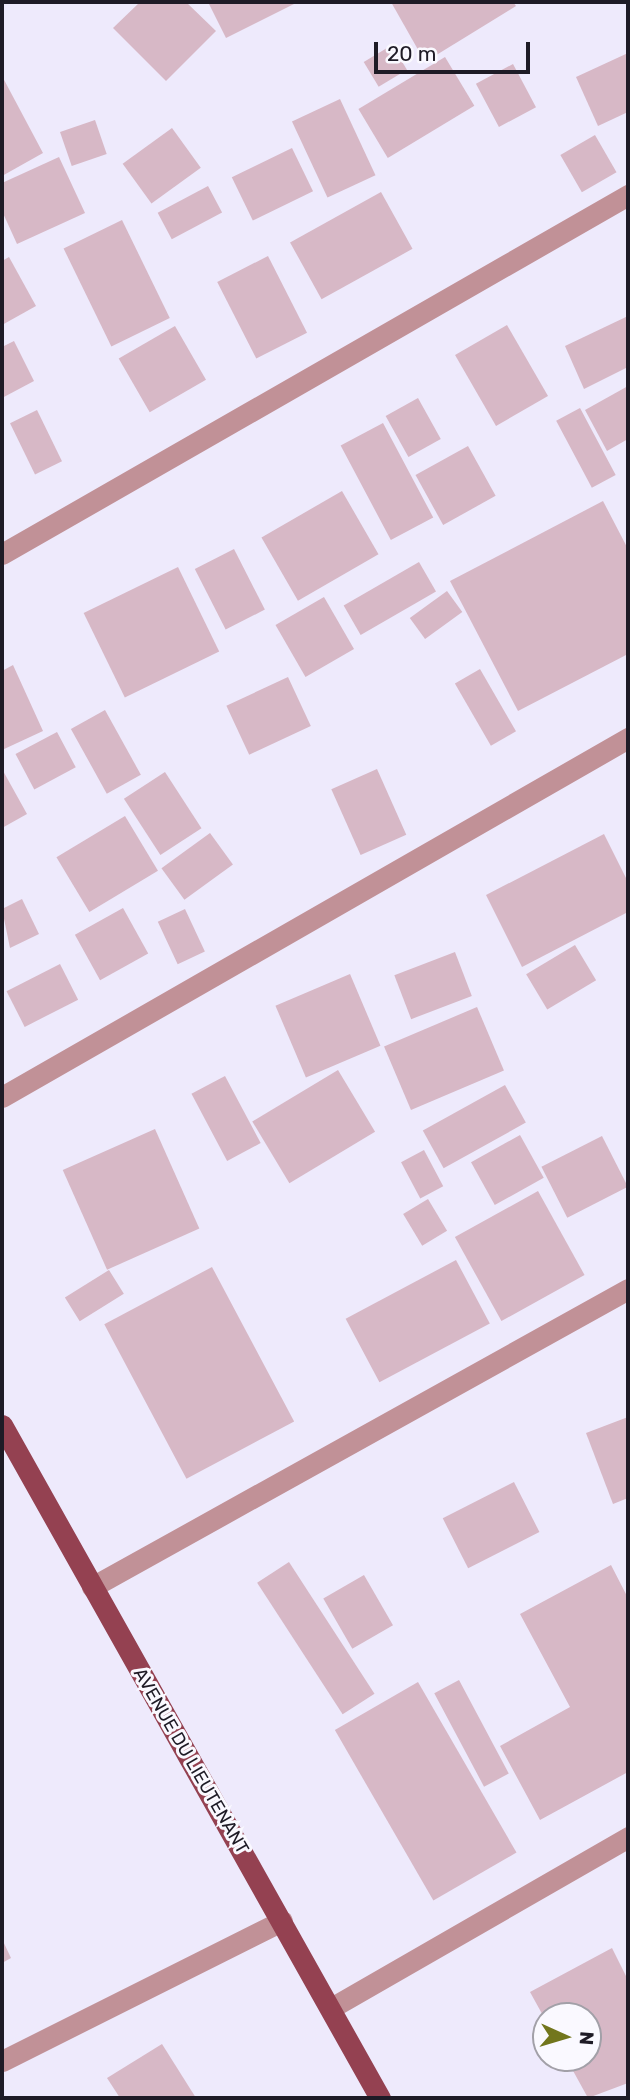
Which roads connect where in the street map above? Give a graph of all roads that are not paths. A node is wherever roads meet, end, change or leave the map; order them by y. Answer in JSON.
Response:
{"nodes":[{"id":1,"x":628,"y":195,"type":"edge"},
{"id":2,"x":2,"y":554,"type":"edge"},
{"id":3,"x":628,"y":738,"type":"edge"},
{"id":4,"x":2,"y":1097,"type":"edge"},
{"id":5,"x":628,"y":1289,"type":"edge"},
{"id":6,"x":2,"y":1425,"type":"edge"},
{"id":7,"x":92,"y":1587,"type":"junction"},
{"id":8,"x":628,"y":1838,"type":"edge"},
{"id":9,"x":282,"y":1922,"type":"junction"},
{"id":10,"x":331,"y":2008,"type":"junction"},
{"id":11,"x":2,"y":2061,"type":"edge"},
{"id":12,"x":380,"y":2098,"type":"edge"}],
"edges":[{"from":1,"to":2,"type":"street"},
{"from":3,"to":4,"type":"street"},
{"from":5,"to":7,"type":"street"},
{"from":6,"to":7,"type":"main road","name":"AVENUE DU LIEUTENANT"},
{"from":7,"to":9,"type":"main road","name":"AVENUE DU LIEUTENANT"},
{"from":8,"to":10,"type":"street"},
{"from":9,"to":10,"type":"main road","name":"AVENUE DU LIEUTENANT"},
{"from":9,"to":11,"type":"street"},
{"from":10,"to":12,"type":"main road","name":"AVENUE DU LIEUTENANT"}]}
